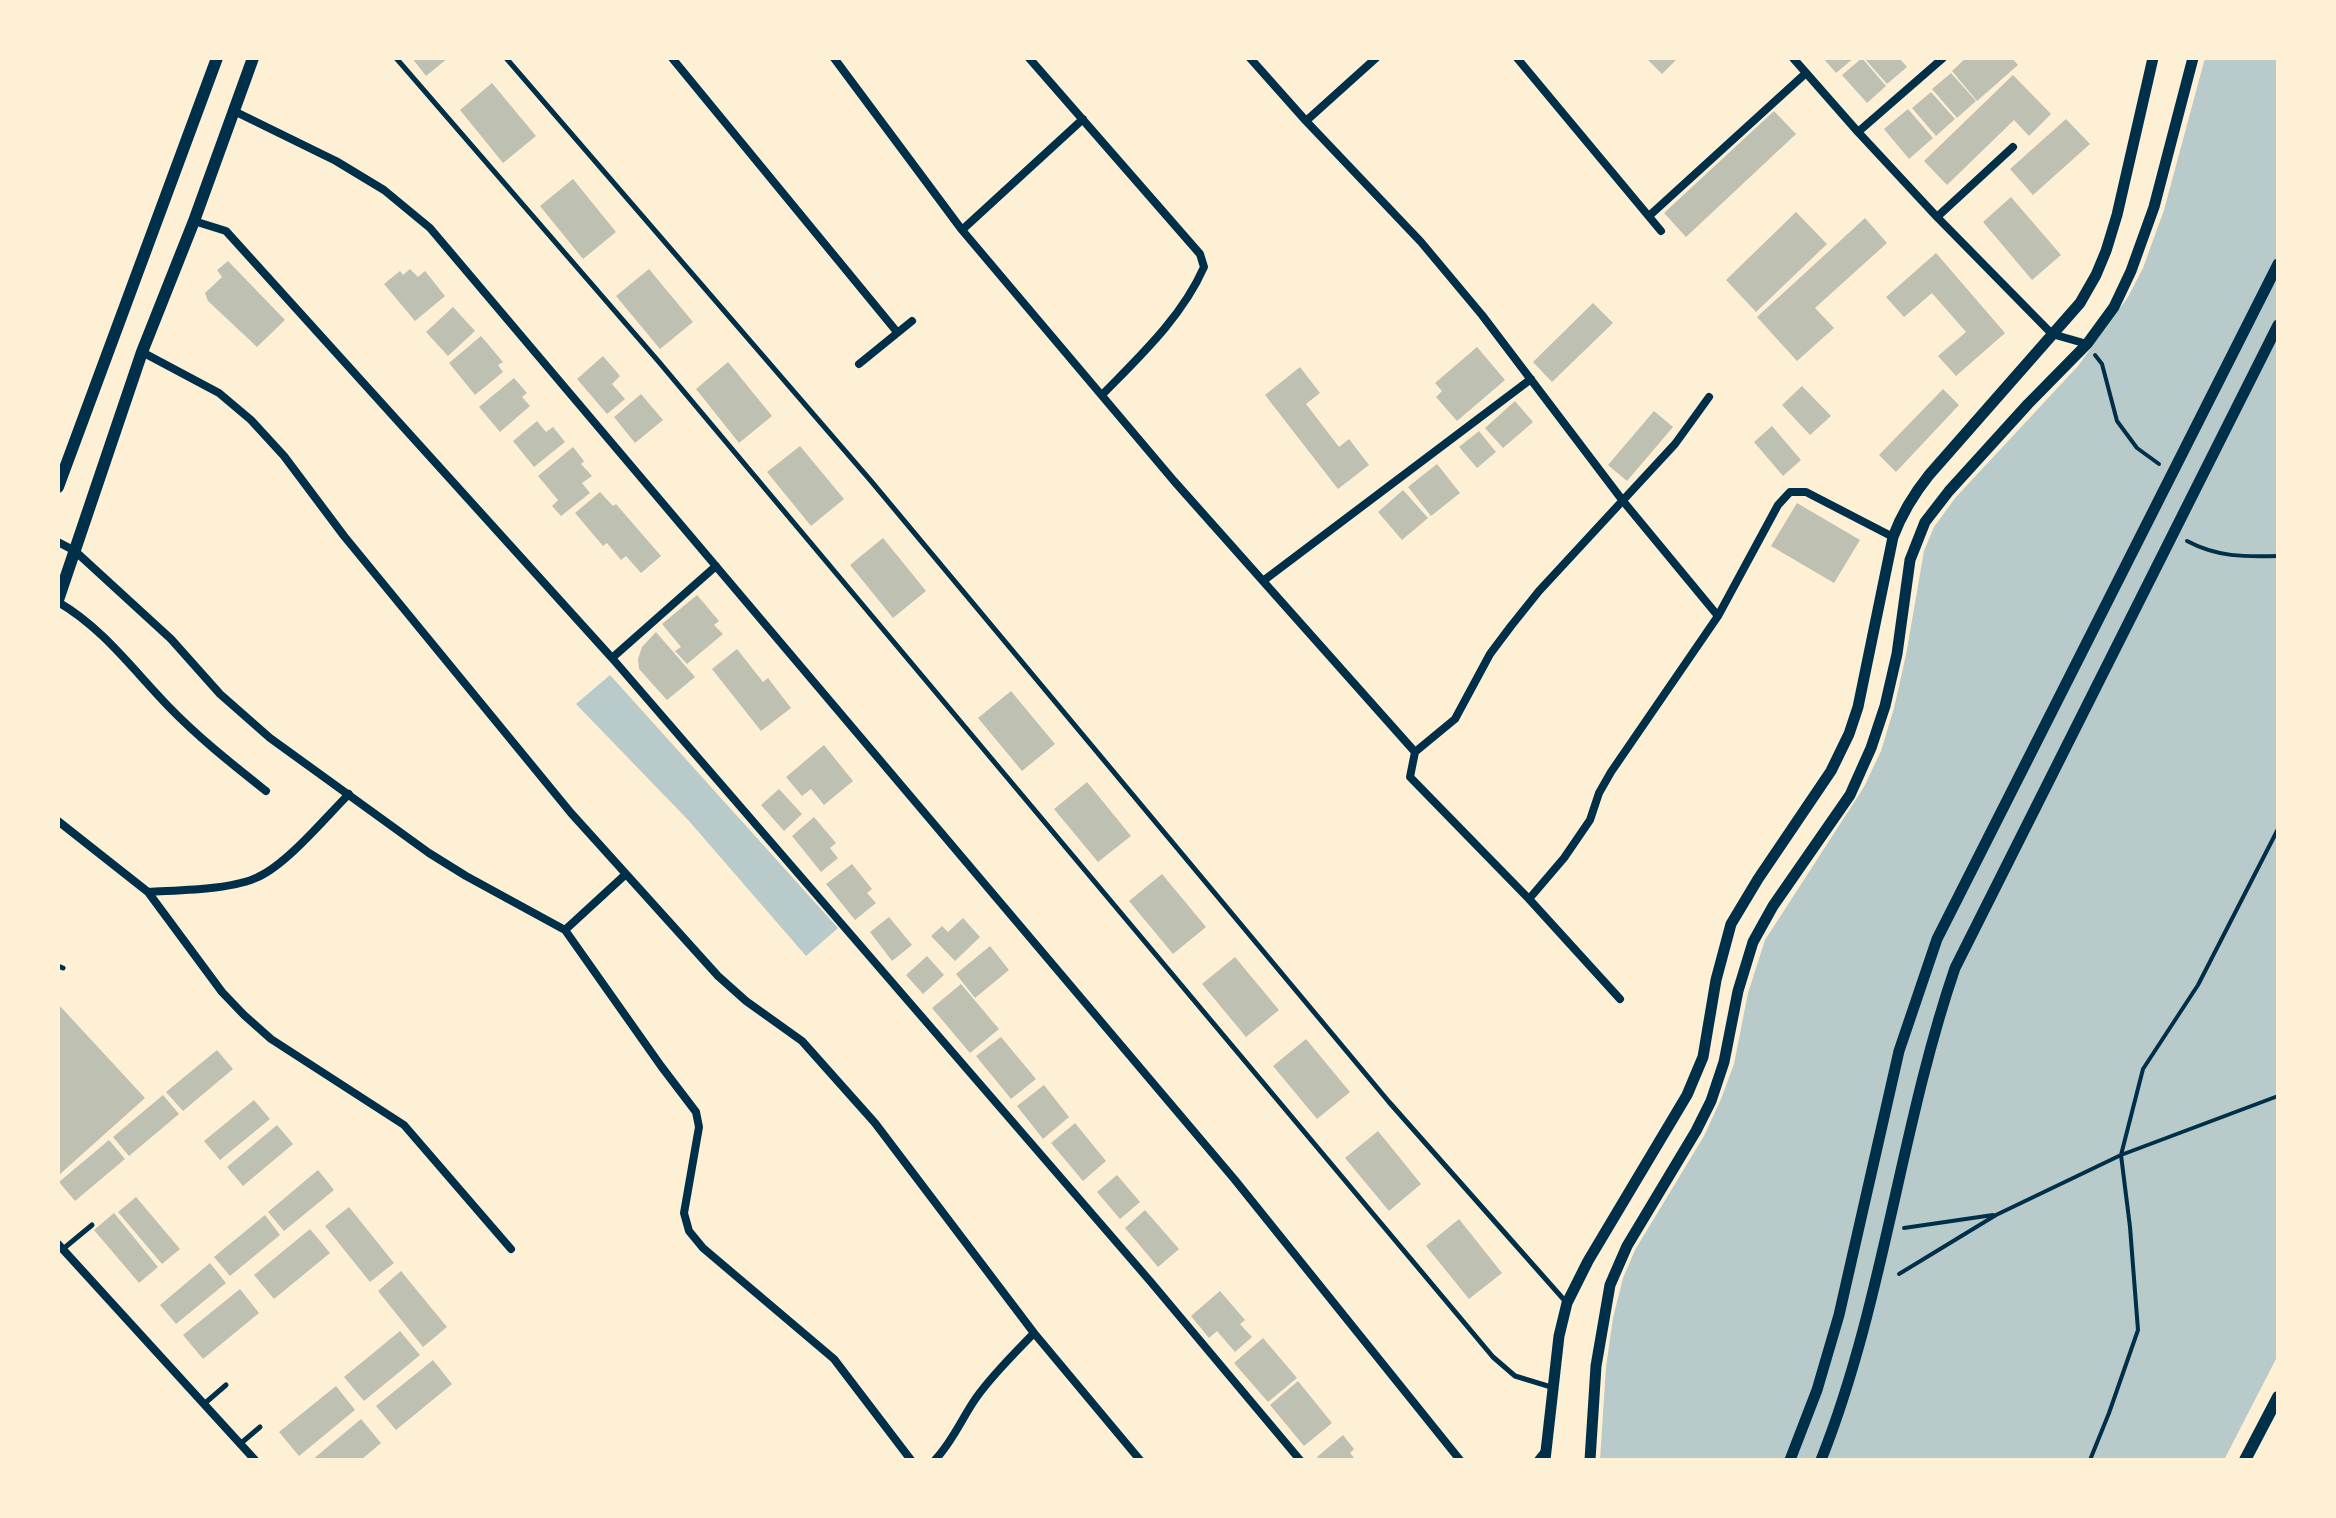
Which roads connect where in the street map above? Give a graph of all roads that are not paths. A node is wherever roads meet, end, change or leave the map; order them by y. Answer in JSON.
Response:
{"nodes":[{"id":1,"x":217,"y":58,"type":"edge"},
{"id":2,"x":253,"y":58,"type":"edge"},
{"id":3,"x":396,"y":58,"type":"edge"},
{"id":4,"x":506,"y":58,"type":"edge"},
{"id":5,"x":672,"y":58,"type":"edge"},
{"id":6,"x":834,"y":58,"type":"edge"},
{"id":7,"x":1029,"y":58,"type":"edge"},
{"id":8,"x":1250,"y":58,"type":"edge"},
{"id":9,"x":1376,"y":58,"type":"edge"},
{"id":10,"x":1517,"y":58,"type":"edge"},
{"id":11,"x":1793,"y":58,"type":"edge"},
{"id":12,"x":1943,"y":58,"type":"edge"},
{"id":13,"x":2153,"y":58,"type":"edge"},
{"id":14,"x":2193,"y":58,"type":"edge"},
{"id":15,"x":1806,"y":73,"type":"junction"},
{"id":16,"x":234,"y":111,"type":"junction"},
{"id":17,"x":1083,"y":119,"type":"junction"},
{"id":18,"x":1306,"y":121,"type":"junction"},
{"id":19,"x":1858,"y":132,"type":"junction"},
{"id":20,"x":2013,"y":147,"type":"dead end"},
{"id":21,"x":1649,"y":216,"type":"junction"},
{"id":22,"x":1937,"y":217,"type":"junction"},
{"id":23,"x":194,"y":221,"type":"junction"},
{"id":24,"x":962,"y":230,"type":"junction"},
{"id":25,"x":1661,"y":231,"type":"dead end"},
{"id":26,"x":2278,"y":264,"type":"edge"},
{"id":27,"x":912,"y":321,"type":"dead end"},
{"id":28,"x":2278,"y":325,"type":"edge"},
{"id":29,"x":897,"y":332,"type":"junction"},
{"id":30,"x":2052,"y":334,"type":"junction"},
{"id":31,"x":2087,"y":344,"type":"junction"},
{"id":32,"x":142,"y":352,"type":"junction"},
{"id":33,"x":859,"y":364,"type":"dead end"},
{"id":34,"x":1531,"y":379,"type":"junction"},
{"id":35,"x":1102,"y":395,"type":"junction"},
{"id":36,"x":1709,"y":397,"type":"dead end"},
{"id":37,"x":58,"y":487,"type":"edge"},
{"id":38,"x":1623,"y":501,"type":"junction"},
{"id":39,"x":1893,"y":537,"type":"junction"},
{"id":40,"x":58,"y":542,"type":"edge"},
{"id":41,"x":75,"y":551,"type":"junction"},
{"id":42,"x":716,"y":566,"type":"junction"},
{"id":43,"x":1263,"y":581,"type":"junction"},
{"id":44,"x":58,"y":601,"type":"edge"},
{"id":45,"x":1718,"y":616,"type":"junction"},
{"id":46,"x":612,"y":658,"type":"junction"},
{"id":47,"x":1415,"y":752,"type":"junction"},
{"id":48,"x":266,"y":791,"type":"dead end"},
{"id":49,"x":349,"y":794,"type":"junction"},
{"id":50,"x":58,"y":821,"type":"edge"},
{"id":51,"x":626,"y":874,"type":"junction"},
{"id":52,"x":148,"y":892,"type":"junction"},
{"id":53,"x":1529,"y":899,"type":"junction"},
{"id":54,"x":565,"y":930,"type":"junction"},
{"id":55,"x":1620,"y":999,"type":"dead end"},
{"id":56,"x":92,"y":1225,"type":"dead end"},
{"id":57,"x":61,"y":1247,"type":"edge"},
{"id":58,"x":511,"y":1249,"type":"dead end"},
{"id":59,"x":1567,"y":1303,"type":"junction"},
{"id":60,"x":1034,"y":1333,"type":"junction"},
{"id":61,"x":226,"y":1385,"type":"dead end"},
{"id":62,"x":1552,"y":1388,"type":"junction"},
{"id":63,"x":2278,"y":1397,"type":"edge"},
{"id":64,"x":204,"y":1404,"type":"junction"},
{"id":65,"x":260,"y":1427,"type":"dead end"},
{"id":66,"x":240,"y":1444,"type":"junction"},
{"id":67,"x":1546,"y":1446,"type":"junction"},
{"id":68,"x":255,"y":1460,"type":"edge"},
{"id":69,"x":911,"y":1460,"type":"edge"},
{"id":70,"x":935,"y":1460,"type":"edge"},
{"id":71,"x":1140,"y":1460,"type":"edge"},
{"id":72,"x":1300,"y":1460,"type":"edge"},
{"id":73,"x":1460,"y":1460,"type":"edge"},
{"id":74,"x":1536,"y":1460,"type":"edge"},
{"id":75,"x":1545,"y":1460,"type":"edge"},
{"id":76,"x":1590,"y":1460,"type":"edge"},
{"id":77,"x":1790,"y":1460,"type":"edge"},
{"id":78,"x":1821,"y":1460,"type":"edge"},
{"id":79,"x":2245,"y":1460,"type":"edge"}],
"edges":[{"from":1,"to":37,"type":"main road"},
{"from":2,"to":16,"type":"main road"},
{"from":3,"to":62,"type":"lane"},
{"from":4,"to":59,"type":"lane"},
{"from":5,"to":29,"type":"street"},
{"from":6,"to":24,"type":"street"},
{"from":7,"to":17,"type":"street"},
{"from":8,"to":18,"type":"street"},
{"from":9,"to":18,"type":"street"},
{"from":10,"to":21,"type":"street"},
{"from":11,"to":15,"type":"street"},
{"from":12,"to":19,"type":"street"},
{"from":13,"to":30,"type":"street"},
{"from":14,"to":31,"type":"street"},
{"from":15,"to":19,"type":"street"},
{"from":15,"to":21,"type":"street"},
{"from":16,"to":23,"type":"main road"},
{"from":16,"to":42,"type":"street"},
{"from":17,"to":24,"type":"street"},
{"from":17,"to":35,"type":"street"},
{"from":18,"to":34,"type":"street"},
{"from":19,"to":22,"type":"street"},
{"from":20,"to":22,"type":"street"},
{"from":21,"to":25,"type":"street"},
{"from":22,"to":30,"type":"street"},
{"from":23,"to":32,"type":"main road"},
{"from":23,"to":46,"type":"street"},
{"from":24,"to":35,"type":"street"},
{"from":26,"to":77,"type":"street"},
{"from":27,"to":29,"type":"street"},
{"from":28,"to":78,"type":"street"},
{"from":29,"to":33,"type":"street"},
{"from":30,"to":31,"type":"street"},
{"from":30,"to":39,"type":"street"},
{"from":31,"to":76,"type":"street"},
{"from":32,"to":41,"type":"main road"},
{"from":32,"to":51,"type":"street"},
{"from":34,"to":38,"type":"street"},
{"from":34,"to":43,"type":"street"},
{"from":35,"to":43,"type":"street"},
{"from":36,"to":38,"type":"street"},
{"from":38,"to":45,"type":"street"},
{"from":38,"to":47,"type":"street"},
{"from":39,"to":45,"type":"street"},
{"from":39,"to":59,"type":"street"},
{"from":40,"to":41,"type":"street"},
{"from":41,"to":44,"type":"main road"},
{"from":41,"to":49,"type":"street"},
{"from":42,"to":46,"type":"street"},
{"from":42,"to":73,"type":"street"},
{"from":43,"to":47,"type":"street"},
{"from":44,"to":48,"type":"street"},
{"from":45,"to":53,"type":"street"},
{"from":46,"to":72,"type":"street"},
{"from":47,"to":53,"type":"street"},
{"from":49,"to":52,"type":"street"},
{"from":49,"to":54,"type":"street"},
{"from":50,"to":52,"type":"street"},
{"from":51,"to":54,"type":"street"},
{"from":51,"to":60,"type":"street"},
{"from":52,"to":58,"type":"street"},
{"from":53,"to":55,"type":"street"},
{"from":54,"to":69,"type":"street"},
{"from":56,"to":57,"type":"lane"},
{"from":57,"to":64,"type":"street"},
{"from":59,"to":62,"type":"street"},
{"from":60,"to":70,"type":"street"},
{"from":60,"to":71,"type":"street"},
{"from":61,"to":64,"type":"lane"},
{"from":62,"to":67,"type":"street"},
{"from":63,"to":79,"type":"main road"},
{"from":64,"to":66,"type":"street"},
{"from":65,"to":66,"type":"lane"},
{"from":66,"to":68,"type":"street"},
{"from":67,"to":74,"type":"lane"},
{"from":67,"to":75,"type":"street"}]}
